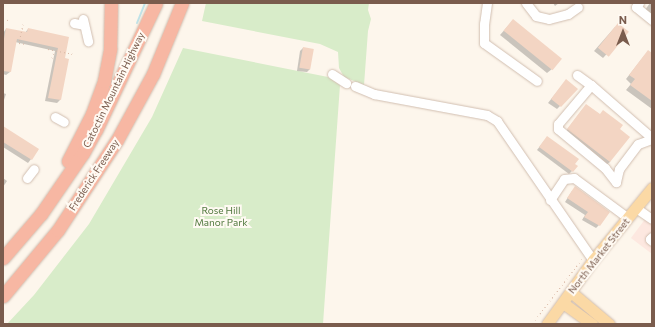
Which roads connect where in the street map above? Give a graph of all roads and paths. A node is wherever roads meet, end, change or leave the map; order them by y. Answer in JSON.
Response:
{"nodes":[{"id":1,"x":111,"y":3,"type":"edge"},
{"id":2,"x":156,"y":3,"type":"edge"},
{"id":3,"x":182,"y":3,"type":"edge"},
{"id":4,"x":191,"y":3,"type":"edge"},
{"id":5,"x":487,"y":3,"type":"edge"},
{"id":6,"x":526,"y":3,"type":"edge"},
{"id":7,"x":639,"y":3,"type":"edge"},
{"id":8,"x":578,"y":7,"type":"dead end"},
{"id":9,"x":3,"y":20,"type":"edge"},
{"id":10,"x":8,"y":20,"type":"dead end"},
{"id":11,"x":652,"y":20,"type":"edge"},
{"id":12,"x":74,"y":23,"type":"dead end"},
{"id":13,"x":23,"y":24,"type":"dead end"},
{"id":14,"x":88,"y":41,"type":"dead end"},
{"id":15,"x":167,"y":42,"type":"junction"},
{"id":16,"x":26,"y":44,"type":"dead end"},
{"id":17,"x":48,"y":49,"type":"dead end"},
{"id":18,"x":54,"y":50,"type":"junction"},
{"id":19,"x":74,"y":54,"type":"dead end"},
{"id":20,"x":52,"y":58,"type":"dead end"},
{"id":21,"x":332,"y":74,"type":"dead end"},
{"id":22,"x":577,"y":75,"type":"dead end"},
{"id":23,"x":537,"y":81,"type":"dead end"},
{"id":24,"x":591,"y":85,"type":"junction"},
{"id":25,"x":55,"y":117,"type":"dead end"},
{"id":26,"x":64,"y":122,"type":"dead end"},
{"id":27,"x":652,"y":138,"type":"edge"},
{"id":28,"x":652,"y":188,"type":"edge"},
{"id":29,"x":550,"y":200,"type":"junction"},
{"id":30,"x":636,"y":208,"type":"junction"},
{"id":31,"x":41,"y":214,"type":"junction"},
{"id":32,"x":628,"y":218,"type":"junction"},
{"id":33,"x":652,"y":219,"type":"edge"},
{"id":34,"x":652,"y":237,"type":"edge"},
{"id":35,"x":652,"y":240,"type":"edge"},
{"id":36,"x":3,"y":258,"type":"edge"},
{"id":37,"x":588,"y":259,"type":"junction"},
{"id":38,"x":571,"y":292,"type":"junction"},
{"id":39,"x":3,"y":296,"type":"edge"},
{"id":40,"x":563,"y":303,"type":"junction"},
{"id":41,"x":535,"y":320,"type":"dead end"},
{"id":42,"x":547,"y":324,"type":"edge"},
{"id":43,"x":592,"y":324,"type":"edge"},
{"id":44,"x":609,"y":324,"type":"edge"}],
"edges":[{"from":1,"to":31,"type":"highway"},
{"from":2,"to":31,"type":"highway","name":"Catoctin Mountain Highway"},
{"from":3,"to":15,"type":"highway"},
{"from":4,"to":15,"type":"highway"},
{"from":5,"to":23,"type":"lane"},
{"from":6,"to":8,"type":"lane"},
{"from":7,"to":11,"type":"lane"},
{"from":9,"to":10,"type":"path"},
{"from":12,"to":14,"type":"lane"},
{"from":13,"to":16,"type":"path"},
{"from":15,"to":39,"type":"highway","name":"Frederick Freeway"},
{"from":17,"to":18,"type":"path"},
{"from":18,"to":19,"type":"path"},
{"from":18,"to":20,"type":"path"},
{"from":21,"to":29,"type":"lane"},
{"from":22,"to":24,"type":"lane"},
{"from":24,"to":27,"type":"lane"},
{"from":24,"to":27,"type":"lane"},
{"from":25,"to":26,"type":"lane"},
{"from":28,"to":30,"type":"main road","name":"North Market Street"},
{"from":29,"to":32,"type":"lane"},
{"from":29,"to":37,"type":"lane"},
{"from":30,"to":32,"type":"main road","name":"North Market Street"},
{"from":30,"to":33,"type":"lane"},
{"from":31,"to":36,"type":"highway"},
{"from":32,"to":37,"type":"main road","name":"North Market Street"},
{"from":34,"to":35,"type":"lane"},
{"from":37,"to":38,"type":"main road","name":"North Market Street"},
{"from":37,"to":41,"type":"path"},
{"from":38,"to":40,"type":"main road","name":"North Market Street"},
{"from":38,"to":44,"type":"main road"},
{"from":40,"to":42,"type":"main road","name":"North Market Street"},
{"from":40,"to":43,"type":"main road"}]}
